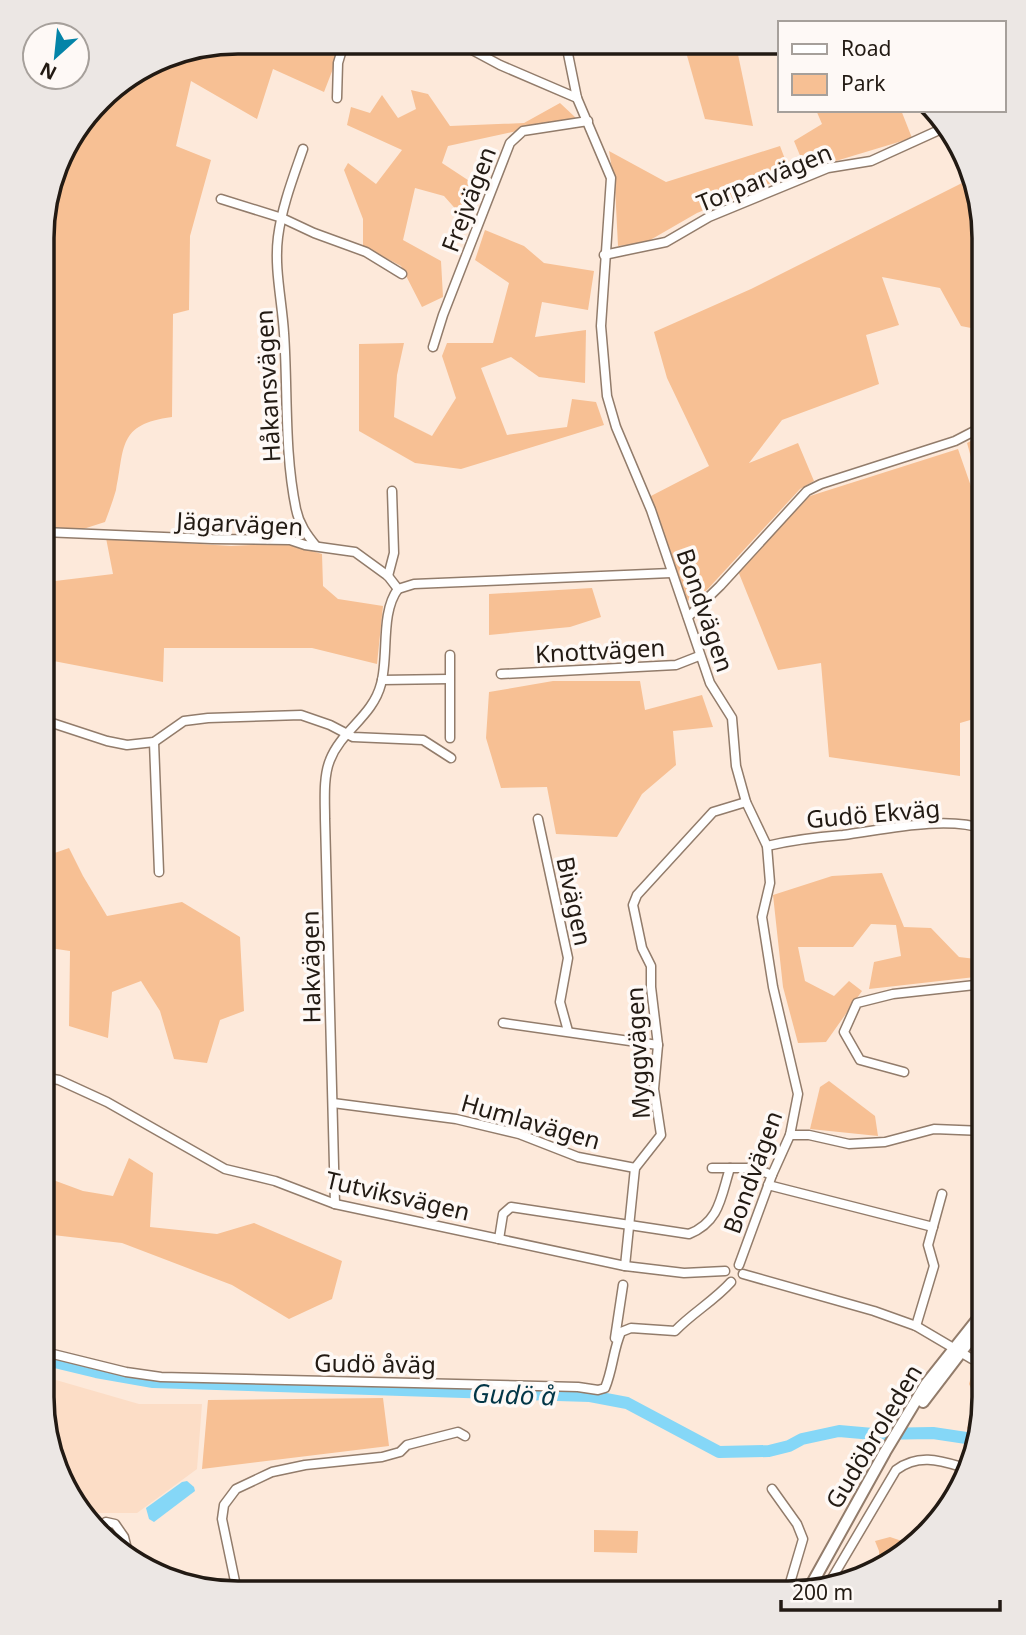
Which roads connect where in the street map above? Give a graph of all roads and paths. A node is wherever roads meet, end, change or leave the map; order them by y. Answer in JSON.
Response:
{"nodes":[{"id":1,"x":568,"y":54,"type":"edge"},
{"id":2,"x":340,"y":55,"type":"edge"},
{"id":3,"x":481,"y":55,"type":"edge"},
{"id":4,"x":337,"y":98,"type":"dead end"},
{"id":5,"x":577,"y":98,"type":"junction"},
{"id":6,"x":588,"y":121,"type":"junction"},
{"id":7,"x":937,"y":131,"type":"dead end"},
{"id":8,"x":303,"y":149,"type":"dead end"},
{"id":9,"x":221,"y":199,"type":"dead end"},
{"id":10,"x":282,"y":218,"type":"junction"},
{"id":11,"x":604,"y":255,"type":"junction"},
{"id":12,"x":402,"y":274,"type":"dead end"},
{"id":13,"x":433,"y":347,"type":"dead end"},
{"id":14,"x":972,"y":432,"type":"edge"},
{"id":15,"x":392,"y":491,"type":"dead end"},
{"id":16,"x":54,"y":532,"type":"edge"},
{"id":17,"x":316,"y":547,"type":"junction"},
{"id":18,"x":671,"y":573,"type":"junction"},
{"id":19,"x":388,"y":576,"type":"junction"},
{"id":20,"x":398,"y":589,"type":"junction"},
{"id":21,"x":688,"y":617,"type":"junction"},
{"id":22,"x":450,"y":655,"type":"dead end"},
{"id":23,"x":699,"y":656,"type":"junction"},
{"id":24,"x":501,"y":674,"type":"dead end"},
{"id":25,"x":449,"y":679,"type":"junction"},
{"id":26,"x":382,"y":680,"type":"junction"},
{"id":27,"x":54,"y":724,"type":"edge"},
{"id":28,"x":346,"y":735,"type":"junction"},
{"id":29,"x":450,"y":738,"type":"dead end"},
{"id":30,"x":154,"y":742,"type":"junction"},
{"id":31,"x":451,"y":758,"type":"dead end"},
{"id":32,"x":746,"y":802,"type":"junction"},
{"id":33,"x":538,"y":819,"type":"dead end"},
{"id":34,"x":971,"y":825,"type":"edge"},
{"id":35,"x":767,"y":846,"type":"junction"},
{"id":36,"x":159,"y":872,"type":"dead end"},
{"id":37,"x":971,"y":985,"type":"edge"},
{"id":38,"x":503,"y":1024,"type":"dead end"},
{"id":39,"x":568,"y":1031,"type":"junction"},
{"id":40,"x":658,"y":1045,"type":"junction"},
{"id":41,"x":904,"y":1072,"type":"dead end"},
{"id":42,"x":54,"y":1079,"type":"edge"},
{"id":43,"x":333,"y":1103,"type":"junction"},
{"id":44,"x":971,"y":1130,"type":"edge"},
{"id":45,"x":790,"y":1135,"type":"junction"},
{"id":46,"x":635,"y":1168,"type":"junction"},
{"id":47,"x":712,"y":1168,"type":"dead end"},
{"id":48,"x":730,"y":1168,"type":"junction"},
{"id":49,"x":772,"y":1175,"type":"junction"},
{"id":50,"x":768,"y":1185,"type":"junction"},
{"id":51,"x":942,"y":1194,"type":"dead end"},
{"id":52,"x":335,"y":1204,"type":"junction"},
{"id":53,"x":629,"y":1226,"type":"junction"},
{"id":54,"x":933,"y":1227,"type":"junction"},
{"id":55,"x":499,"y":1239,"type":"junction"},
{"id":56,"x":739,"y":1265,"type":"junction"},
{"id":57,"x":625,"y":1266,"type":"junction"},
{"id":58,"x":725,"y":1271,"type":"junction"},
{"id":59,"x":743,"y":1274,"type":"junction"},
{"id":60,"x":731,"y":1282,"type":"junction"},
{"id":61,"x":622,"y":1284,"type":"dead end"},
{"id":62,"x":916,"y":1326,"type":"junction"},
{"id":63,"x":971,"y":1330,"type":"edge"},
{"id":64,"x":971,"y":1335,"type":"edge"},
{"id":65,"x":614,"y":1348,"type":"junction"},
{"id":66,"x":957,"y":1350,"type":"junction"},
{"id":67,"x":54,"y":1354,"type":"edge"},
{"id":68,"x":971,"y":1358,"type":"edge"},
{"id":69,"x":465,"y":1436,"type":"dead end"},
{"id":70,"x":891,"y":1446,"type":"junction"},
{"id":71,"x":958,"y":1466,"type":"edge"},
{"id":72,"x":772,"y":1489,"type":"dead end"},
{"id":73,"x":106,"y":1522,"type":"dead end"},
{"id":74,"x":125,"y":1542,"type":"edge"},
{"id":75,"x":834,"y":1574,"type":"edge"},
{"id":76,"x":823,"y":1577,"type":"edge"},
{"id":77,"x":815,"y":1578,"type":"edge"},
{"id":78,"x":235,"y":1581,"type":"edge"},
{"id":79,"x":791,"y":1581,"type":"edge"}],
"edges":[{"from":1,"to":5,"type":"street","name":"Bondvägen"},
{"from":2,"to":4,"type":"street"},
{"from":3,"to":5,"type":"street"},
{"from":5,"to":6,"type":"street","name":"Bondvägen"},
{"from":6,"to":11,"type":"street","name":"Bondvägen"},
{"from":6,"to":13,"type":"street","name":"Frejvägen"},
{"from":7,"to":11,"type":"street","name":"Torparvägen"},
{"from":8,"to":10,"type":"street","name":"Håkansvägen"},
{"from":9,"to":10,"type":"street"},
{"from":10,"to":12,"type":"street"},
{"from":10,"to":17,"type":"street","name":"Håkansvägen"},
{"from":11,"to":18,"type":"street","name":"Bondvägen"},
{"from":14,"to":21,"type":"street"},
{"from":15,"to":19,"type":"street"},
{"from":16,"to":17,"type":"street","name":"Jägarvägen"},
{"from":17,"to":19,"type":"street","name":"Jägarvägen"},
{"from":18,"to":20,"type":"street"},
{"from":18,"to":21,"type":"street","name":"Bondvägen"},
{"from":19,"to":20,"type":"street","name":"Jägarvägen"},
{"from":20,"to":26,"type":"street","name":"Hakvägen"},
{"from":21,"to":23,"type":"street","name":"Bondvägen"},
{"from":22,"to":25,"type":"street"},
{"from":23,"to":24,"type":"street","name":"Knottvägen"},
{"from":23,"to":32,"type":"street","name":"Bondvägen"},
{"from":25,"to":26,"type":"street"},
{"from":25,"to":29,"type":"street"},
{"from":26,"to":28,"type":"street","name":"Hakvägen"},
{"from":27,"to":30,"type":"street"},
{"from":28,"to":30,"type":"street"},
{"from":28,"to":31,"type":"street"},
{"from":28,"to":43,"type":"street","name":"Hakvägen"},
{"from":30,"to":36,"type":"street"},
{"from":32,"to":35,"type":"street","name":"Bondvägen"},
{"from":32,"to":40,"type":"street","name":"Myggvägen"},
{"from":33,"to":39,"type":"street","name":"Bivägen"},
{"from":34,"to":35,"type":"street","name":"Gudö Ekväg"},
{"from":35,"to":45,"type":"street","name":"Bondvägen"},
{"from":37,"to":41,"type":"street"},
{"from":38,"to":39,"type":"street"},
{"from":39,"to":40,"type":"street"},
{"from":40,"to":46,"type":"street","name":"Myggvägen"},
{"from":42,"to":52,"type":"street","name":"Tutviksvägen"},
{"from":43,"to":46,"type":"street","name":"Humlavägen"},
{"from":43,"to":52,"type":"street","name":"Hakvägen"},
{"from":44,"to":45,"type":"street"},
{"from":45,"to":49,"type":"street","name":"Bondvägen"},
{"from":46,"to":53,"type":"street"},
{"from":47,"to":48,"type":"street"},
{"from":48,"to":49,"type":"street"},
{"from":48,"to":53,"type":"street"},
{"from":49,"to":50,"type":"street","name":"Bondvägen"},
{"from":50,"to":54,"type":"street"},
{"from":50,"to":56,"type":"street","name":"Bondvägen"},
{"from":51,"to":54,"type":"street"},
{"from":52,"to":55,"type":"street","name":"Tutviksvägen"},
{"from":53,"to":55,"type":"street"},
{"from":53,"to":57,"type":"street"},
{"from":54,"to":62,"type":"street"},
{"from":55,"to":57,"type":"street","name":"Tutviksvägen"},
{"from":56,"to":58,"type":"street"},
{"from":56,"to":59,"type":"street"},
{"from":57,"to":58,"type":"street","name":"Tutviksvägen"},
{"from":58,"to":60,"type":"street"},
{"from":59,"to":60,"type":"street"},
{"from":59,"to":62,"type":"street"},
{"from":60,"to":65,"type":"street"},
{"from":61,"to":65,"type":"street"},
{"from":62,"to":66,"type":"street"},
{"from":63,"to":66,"type":"main road","name":"Gudöbroleden"},
{"from":64,"to":66,"type":"main road","name":"Gudöbroleden"},
{"from":65,"to":67,"type":"street","name":"Gudö åväg"},
{"from":66,"to":68,"type":"street"},
{"from":66,"to":70,"type":"main road","name":"Gudöbroleden"},
{"from":69,"to":78,"type":"street"},
{"from":70,"to":76,"type":"main road","name":"Gudöbroleden"},
{"from":70,"to":77,"type":"main road","name":"Gudöbroleden"},
{"from":71,"to":75,"type":"street"},
{"from":72,"to":79,"type":"street"},
{"from":73,"to":74,"type":"street"}]}
